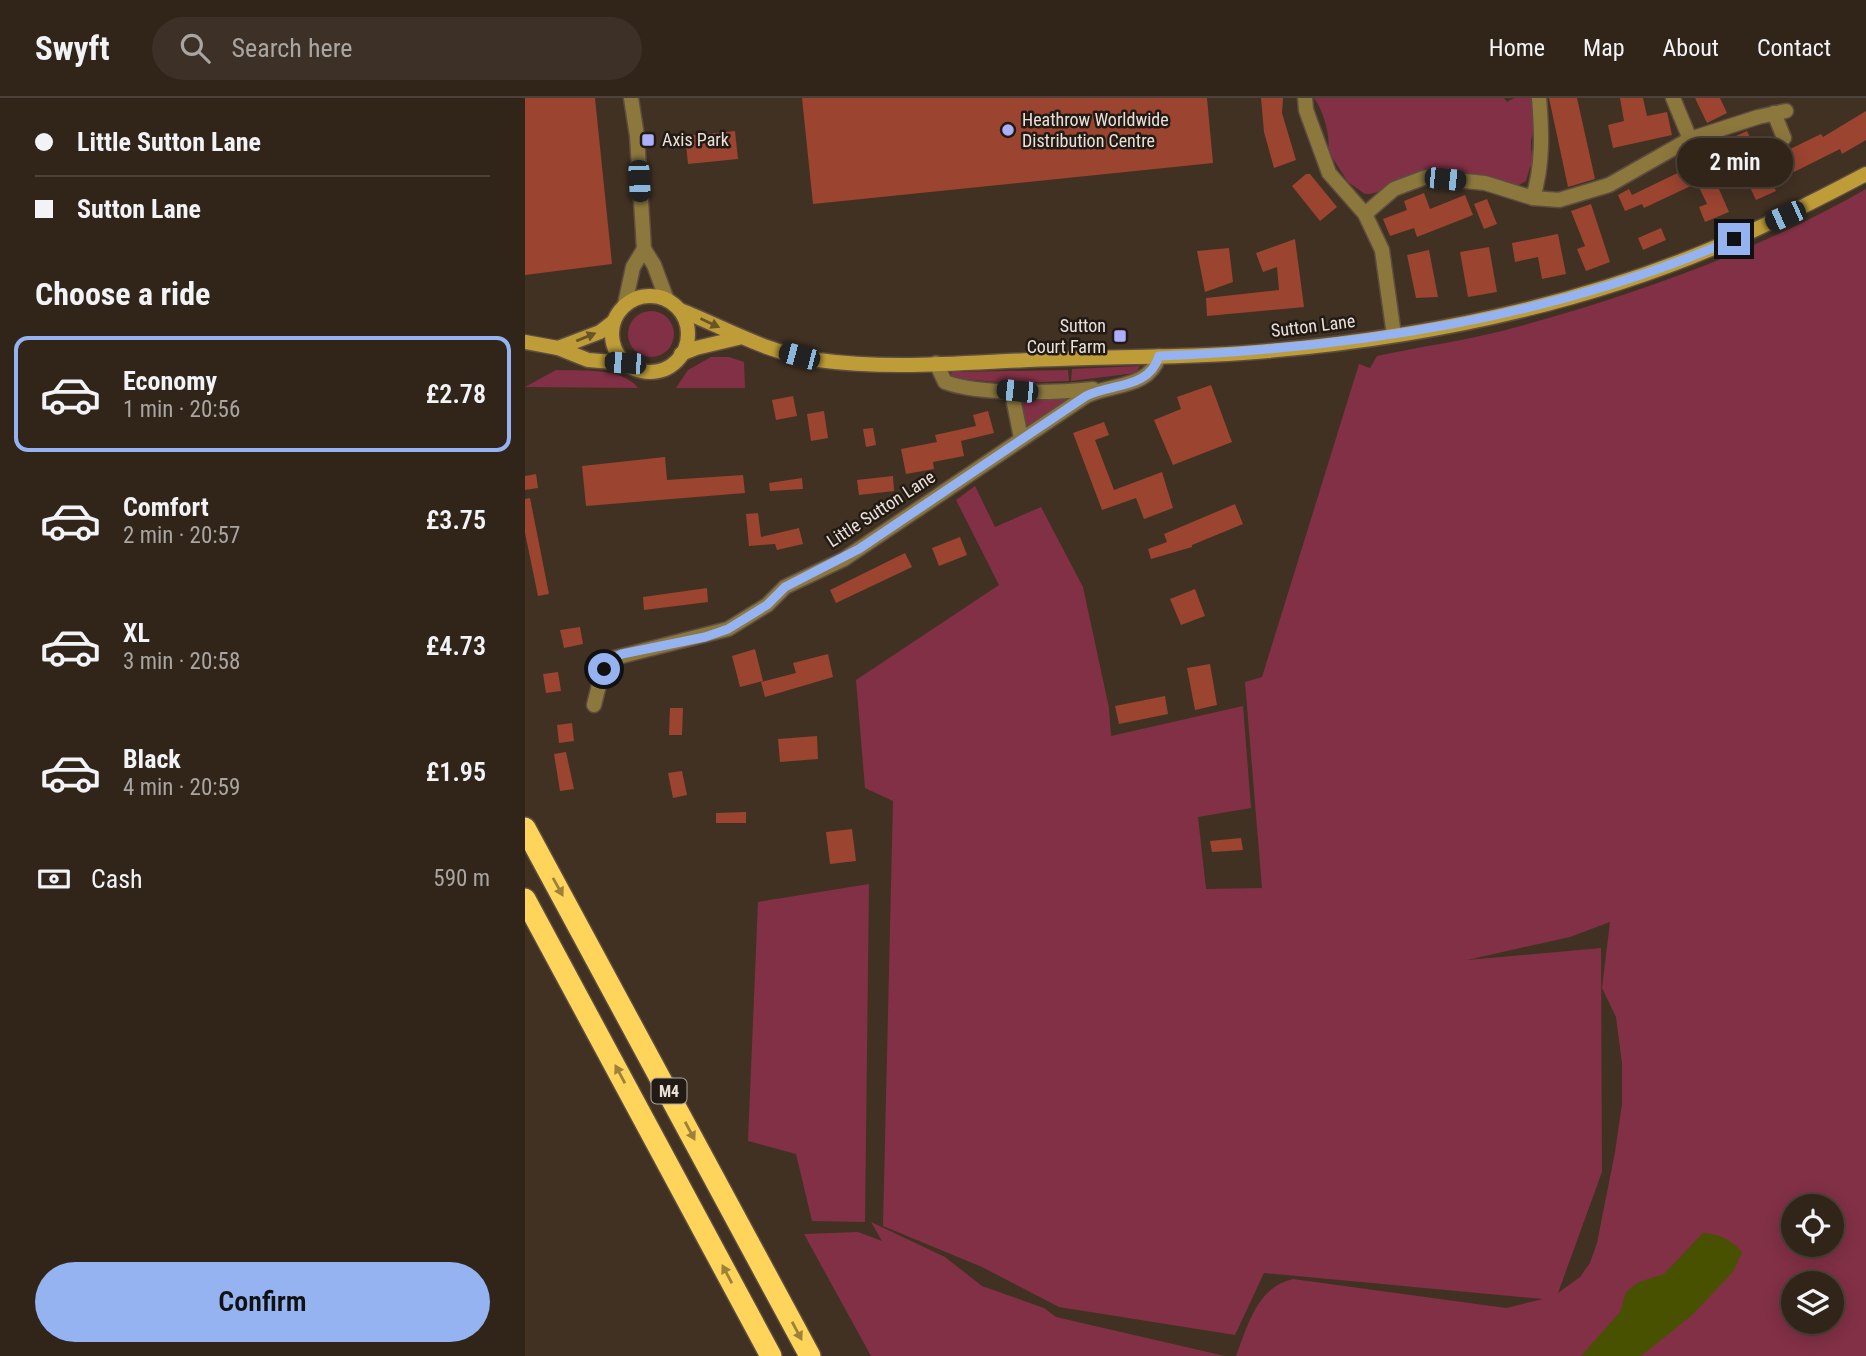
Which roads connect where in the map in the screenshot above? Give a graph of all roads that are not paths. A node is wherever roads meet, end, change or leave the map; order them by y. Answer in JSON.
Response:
{"nodes":[{"id":1,"x":631,"y":98,"type":"edge"},
{"id":2,"x":1305,"y":98,"type":"edge"},
{"id":3,"x":1539,"y":98,"type":"edge"},
{"id":4,"x":1673,"y":98,"type":"edge"},
{"id":5,"x":1784,"y":138,"type":"dead end"},
{"id":6,"x":1690,"y":139,"type":"junction"},
{"id":7,"x":1866,"y":174,"type":"edge"},
{"id":8,"x":1533,"y":198,"type":"junction"},
{"id":9,"x":1365,"y":214,"type":"junction"},
{"id":10,"x":644,"y":249,"type":"junction"},
{"id":11,"x":667,"y":300,"type":"junction"},
{"id":12,"x":625,"y":304,"type":"junction"},
{"id":13,"x":680,"y":310,"type":"junction"},
{"id":14,"x":613,"y":322,"type":"junction"},
{"id":15,"x":1394,"y":335,"type":"junction"},
{"id":16,"x":738,"y":338,"type":"junction"},
{"id":17,"x":525,"y":342,"type":"edge"},
{"id":18,"x":558,"y":348,"type":"junction"},
{"id":19,"x":681,"y":354,"type":"junction"},
{"id":20,"x":1159,"y":356,"type":"junction"},
{"id":21,"x":625,"y":363,"type":"junction"},
{"id":22,"x":936,"y":363,"type":"junction"},
{"id":23,"x":1104,"y":387,"type":"junction"},
{"id":24,"x":1017,"y":391,"type":"junction"},
{"id":25,"x":1021,"y":438,"type":"junction"},
{"id":26,"x":594,"y":705,"type":"dead end"},
{"id":27,"x":525,"y":828,"type":"edge"},
{"id":28,"x":525,"y":899,"type":"edge"},
{"id":29,"x":771,"y":1356,"type":"edge"},
{"id":30,"x":810,"y":1356,"type":"edge"}],
"edges":[{"from":1,"to":10,"type":"street"},
{"from":2,"to":9,"type":"street"},
{"from":3,"to":8,"type":"street"},
{"from":4,"to":6,"type":"street"},
{"from":5,"to":6,"type":"street"},
{"from":6,"to":8,"type":"street"},
{"from":7,"to":15,"type":"street","name":"Sutton Lane"},
{"from":8,"to":9,"type":"street"},
{"from":9,"to":15,"type":"street"},
{"from":10,"to":11,"type":"street"},
{"from":10,"to":12,"type":"street"},
{"from":11,"to":12,"type":"street"},
{"from":11,"to":13,"type":"street"},
{"from":12,"to":14,"type":"street"},
{"from":13,"to":16,"type":"street","name":"Sutton Lane","one_way":true},
{"from":13,"to":19,"type":"street"},
{"from":18,"to":14,"type":"street","one_way":true},
{"from":14,"to":21,"type":"street"},
{"from":15,"to":20,"type":"street","name":"Sutton Lane"},
{"from":16,"to":19,"type":"street"},
{"from":16,"to":22,"type":"street","name":"Sutton Lane"},
{"from":17,"to":18,"type":"street"},
{"from":18,"to":21,"type":"street"},
{"from":19,"to":21,"type":"street"},
{"from":20,"to":22,"type":"street","name":"Sutton Lane"},
{"from":20,"to":23,"type":"street","name":"Little Sutton Lane"},
{"from":22,"to":24,"type":"street"},
{"from":23,"to":24,"type":"street"},
{"from":23,"to":25,"type":"street","name":"Little Sutton Lane"},
{"from":24,"to":25,"type":"street"},
{"from":25,"to":26,"type":"street","name":"Little Sutton Lane"},
{"from":27,"to":30,"type":"highway","number":"M4","one_way":true},
{"from":29,"to":28,"type":"highway","number":"M4","one_way":true}]}
